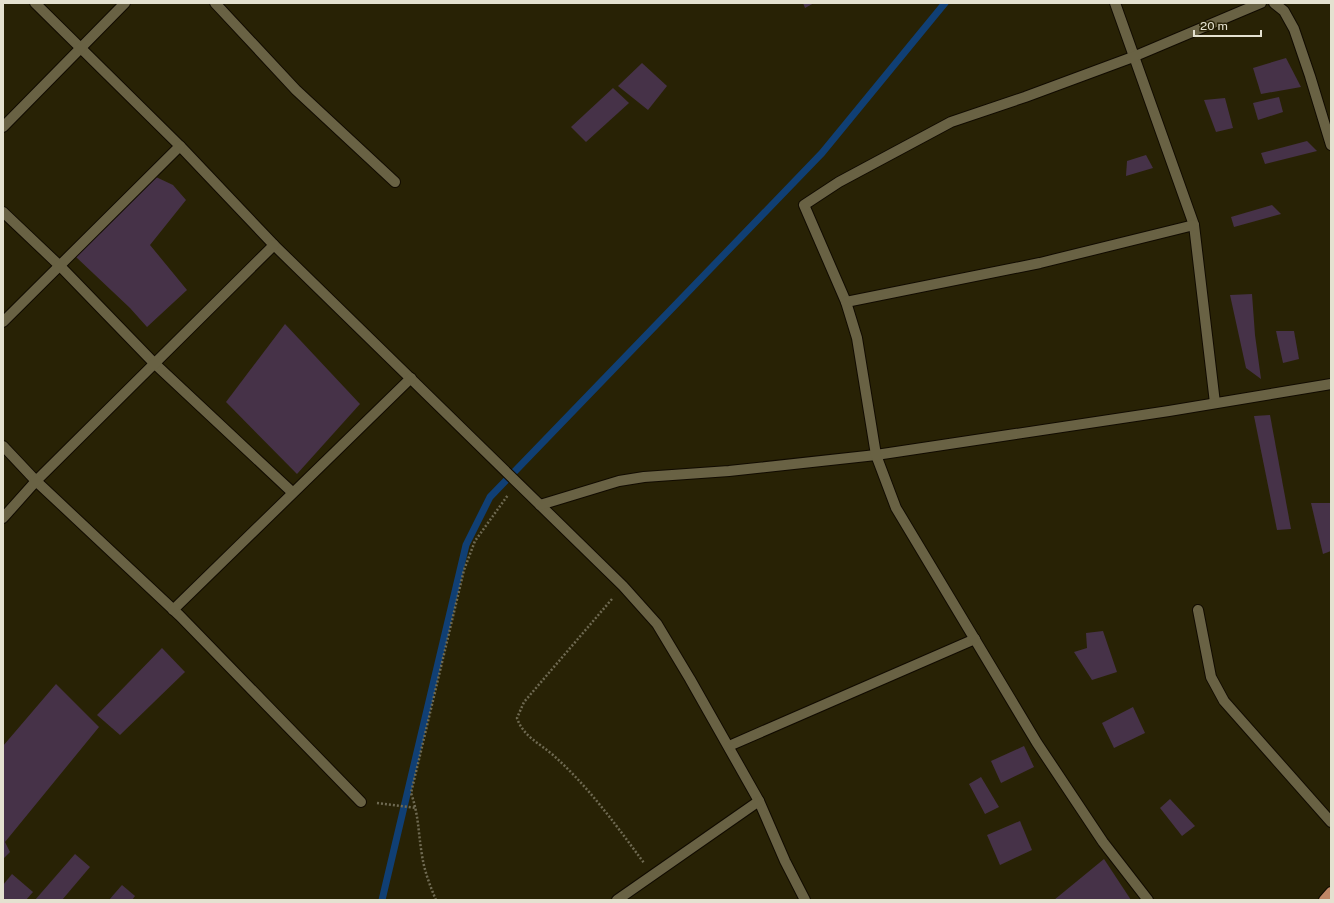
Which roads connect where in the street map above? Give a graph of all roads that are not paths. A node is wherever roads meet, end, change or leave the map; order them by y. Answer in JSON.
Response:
{"nodes":[{"id":1,"x":34,"y":3,"type":"edge"},
{"id":2,"x":125,"y":3,"type":"edge"},
{"id":3,"x":215,"y":3,"type":"edge"},
{"id":4,"x":1114,"y":3,"type":"edge"},
{"id":5,"x":1261,"y":3,"type":"edge"},
{"id":6,"x":1274,"y":3,"type":"edge"},
{"id":7,"x":80,"y":48,"type":"junction"},
{"id":8,"x":1133,"y":57,"type":"junction"},
{"id":9,"x":3,"y":127,"type":"edge"},
{"id":10,"x":1331,"y":145,"type":"edge"},
{"id":11,"x":180,"y":146,"type":"junction"},
{"id":12,"x":395,"y":182,"type":"dead end"},
{"id":13,"x":3,"y":212,"type":"edge"},
{"id":14,"x":1194,"y":225,"type":"junction"},
{"id":15,"x":274,"y":245,"type":"junction"},
{"id":16,"x":60,"y":266,"type":"junction"},
{"id":17,"x":846,"y":302,"type":"junction"},
{"id":18,"x":3,"y":322,"type":"edge"},
{"id":19,"x":154,"y":363,"type":"junction"},
{"id":20,"x":410,"y":378,"type":"junction"},
{"id":21,"x":1331,"y":384,"type":"edge"},
{"id":22,"x":1215,"y":403,"type":"junction"},
{"id":23,"x":3,"y":446,"type":"edge"},
{"id":24,"x":876,"y":455,"type":"junction"},
{"id":25,"x":36,"y":481,"type":"junction"},
{"id":26,"x":292,"y":492,"type":"junction"},
{"id":27,"x":540,"y":505,"type":"junction"},
{"id":28,"x":3,"y":518,"type":"edge"},
{"id":29,"x":173,"y":610,"type":"junction"},
{"id":30,"x":1198,"y":610,"type":"dead end"},
{"id":31,"x":975,"y":639,"type":"junction"},
{"id":32,"x":728,"y":746,"type":"junction"},
{"id":33,"x":759,"y":801,"type":"junction"},
{"id":34,"x":360,"y":802,"type":"dead end"},
{"id":35,"x":1331,"y":822,"type":"edge"},
{"id":36,"x":1331,"y":892,"type":"edge"},
{"id":37,"x":617,"y":900,"type":"edge"},
{"id":38,"x":805,"y":900,"type":"edge"},
{"id":39,"x":1148,"y":900,"type":"edge"},
{"id":40,"x":1324,"y":900,"type":"edge"}],
"edges":[{"from":1,"to":7,"type":"street"},
{"from":2,"to":7,"type":"street"},
{"from":3,"to":12,"type":"street"},
{"from":4,"to":8,"type":"street"},
{"from":5,"to":8,"type":"street"},
{"from":6,"to":10,"type":"street"},
{"from":7,"to":9,"type":"street"},
{"from":7,"to":11,"type":"street"},
{"from":8,"to":14,"type":"street"},
{"from":8,"to":17,"type":"street"},
{"from":11,"to":15,"type":"street"},
{"from":11,"to":16,"type":"street"},
{"from":13,"to":16,"type":"street"},
{"from":14,"to":17,"type":"street"},
{"from":14,"to":22,"type":"street"},
{"from":15,"to":19,"type":"street"},
{"from":15,"to":20,"type":"street"},
{"from":16,"to":18,"type":"street"},
{"from":16,"to":19,"type":"street"},
{"from":17,"to":24,"type":"street"},
{"from":19,"to":25,"type":"street"},
{"from":19,"to":26,"type":"street"},
{"from":20,"to":26,"type":"street"},
{"from":20,"to":27,"type":"street"},
{"from":21,"to":22,"type":"street"},
{"from":22,"to":24,"type":"street"},
{"from":23,"to":25,"type":"street"},
{"from":24,"to":27,"type":"street"},
{"from":24,"to":31,"type":"street"},
{"from":25,"to":28,"type":"street"},
{"from":25,"to":29,"type":"street"},
{"from":26,"to":29,"type":"street"},
{"from":27,"to":32,"type":"street"},
{"from":29,"to":34,"type":"street"},
{"from":30,"to":35,"type":"street"},
{"from":31,"to":32,"type":"street"},
{"from":31,"to":39,"type":"street"},
{"from":32,"to":33,"type":"street"},
{"from":33,"to":37,"type":"street"},
{"from":33,"to":38,"type":"street"},
{"from":36,"to":40,"type":"main road"}]}
